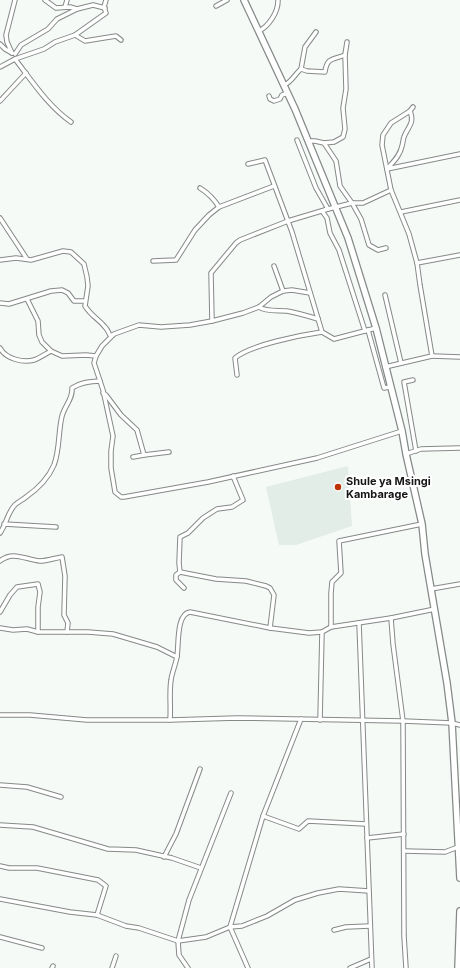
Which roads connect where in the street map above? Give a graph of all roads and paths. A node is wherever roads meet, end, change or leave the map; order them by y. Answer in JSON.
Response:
{"nodes":[{"id":1,"x":16,"y":0,"type":"edge"},
{"id":2,"x":45,"y":0,"type":"edge"},
{"id":3,"x":66,"y":0,"type":"edge"},
{"id":4,"x":106,"y":0,"type":"edge"},
{"id":5,"x":227,"y":0,"type":"edge"},
{"id":6,"x":244,"y":0,"type":"edge"},
{"id":7,"x":278,"y":1,"type":"dead end"},
{"id":8,"x":216,"y":6,"type":"dead end"},
{"id":9,"x":65,"y":7,"type":"junction"},
{"id":10,"x":105,"y":8,"type":"junction"},
{"id":11,"x":77,"y":9,"type":"junction"},
{"id":12,"x":259,"y":31,"type":"junction"},
{"id":13,"x":316,"y":32,"type":"dead end"},
{"id":14,"x":75,"y":35,"type":"junction"},
{"id":15,"x":121,"y":40,"type":"dead end"},
{"id":16,"x":347,"y":42,"type":"dead end"},
{"id":17,"x":0,"y":44,"type":"edge"},
{"id":18,"x":14,"y":53,"type":"junction"},
{"id":19,"x":345,"y":55,"type":"junction"},
{"id":20,"x":24,"y":56,"type":"junction"},
{"id":21,"x":15,"y":59,"type":"junction"},
{"id":22,"x":20,"y":66,"type":"junction"},
{"id":23,"x":0,"y":67,"type":"edge"},
{"id":24,"x":301,"y":69,"type":"junction"},
{"id":25,"x":26,"y":73,"type":"junction"},
{"id":26,"x":284,"y":85,"type":"junction"},
{"id":27,"x":288,"y":93,"type":"junction"},
{"id":28,"x":269,"y":96,"type":"dead end"},
{"id":29,"x":0,"y":101,"type":"edge"},
{"id":30,"x":71,"y":122,"type":"dead end"},
{"id":31,"x":297,"y":140,"type":"dead end"},
{"id":32,"x":309,"y":141,"type":"junction"},
{"id":33,"x":324,"y":143,"type":"junction"},
{"id":34,"x":460,"y":154,"type":"edge"},
{"id":35,"x":248,"y":164,"type":"dead end"},
{"id":36,"x":387,"y":169,"type":"junction"},
{"id":37,"x":274,"y":186,"type":"junction"},
{"id":38,"x":200,"y":188,"type":"dead end"},
{"id":39,"x":391,"y":190,"type":"junction"},
{"id":40,"x":460,"y":200,"type":"edge"},
{"id":41,"x":352,"y":202,"type":"junction"},
{"id":42,"x":219,"y":208,"type":"junction"},
{"id":43,"x":336,"y":208,"type":"junction"},
{"id":44,"x":328,"y":209,"type":"junction"},
{"id":45,"x":322,"y":211,"type":"junction"},
{"id":46,"x":401,"y":212,"type":"junction"},
{"id":47,"x":0,"y":218,"type":"edge"},
{"id":48,"x":288,"y":221,"type":"junction"},
{"id":49,"x":386,"y":248,"type":"dead end"},
{"id":50,"x":460,"y":255,"type":"edge"},
{"id":51,"x":27,"y":259,"type":"junction"},
{"id":52,"x":0,"y":260,"type":"edge"},
{"id":53,"x":153,"y":261,"type":"dead end"},
{"id":54,"x":417,"y":263,"type":"junction"},
{"id":55,"x":274,"y":266,"type":"dead end"},
{"id":56,"x":283,"y":291,"type":"junction"},
{"id":57,"x":310,"y":293,"type":"junction"},
{"id":58,"x":384,"y":295,"type":"dead end"},
{"id":59,"x":27,"y":299,"type":"junction"},
{"id":60,"x":85,"y":301,"type":"junction"},
{"id":61,"x":0,"y":303,"type":"edge"},
{"id":62,"x":258,"y":307,"type":"junction"},
{"id":63,"x":318,"y":320,"type":"junction"},
{"id":64,"x":212,"y":322,"type":"junction"},
{"id":65,"x":376,"y":328,"type":"junction"},
{"id":66,"x":367,"y":331,"type":"junction"},
{"id":67,"x":322,"y":332,"type":"junction"},
{"id":68,"x":114,"y":334,"type":"junction"},
{"id":69,"x":0,"y":348,"type":"edge"},
{"id":70,"x":51,"y":351,"type":"junction"},
{"id":71,"x":96,"y":356,"type":"junction"},
{"id":72,"x":432,"y":356,"type":"junction"},
{"id":73,"x":460,"y":356,"type":"edge"},
{"id":74,"x":401,"y":363,"type":"junction"},
{"id":75,"x":385,"y":367,"type":"junction"},
{"id":76,"x":237,"y":375,"type":"dead end"},
{"id":77,"x":413,"y":380,"type":"dead end"},
{"id":78,"x":100,"y":382,"type":"junction"},
{"id":79,"x":390,"y":387,"type":"junction"},
{"id":80,"x":103,"y":393,"type":"junction"},
{"id":81,"x":402,"y":430,"type":"junction"},
{"id":82,"x":460,"y":448,"type":"edge"},
{"id":83,"x":416,"y":451,"type":"junction"},
{"id":84,"x":169,"y":452,"type":"dead end"},
{"id":85,"x":406,"y":454,"type":"junction"},
{"id":86,"x":144,"y":455,"type":"junction"},
{"id":87,"x":133,"y":457,"type":"dead end"},
{"id":88,"x":233,"y":476,"type":"junction"},
{"id":89,"x":0,"y":519,"type":"edge"},
{"id":90,"x":5,"y":519,"type":"junction"},
{"id":91,"x":4,"y":524,"type":"junction"},
{"id":92,"x":422,"y":524,"type":"junction"},
{"id":93,"x":56,"y":527,"type":"dead end"},
{"id":94,"x":0,"y":533,"type":"edge"},
{"id":95,"x":0,"y":561,"type":"edge"},
{"id":96,"x":180,"y":572,"type":"junction"},
{"id":97,"x":460,"y":584,"type":"edge"},
{"id":98,"x":184,"y":588,"type":"dead end"},
{"id":99,"x":431,"y":589,"type":"junction"},
{"id":100,"x":435,"y":609,"type":"junction"},
{"id":101,"x":0,"y":612,"type":"edge"},
{"id":102,"x":391,"y":618,"type":"junction"},
{"id":103,"x":359,"y":623,"type":"junction"},
{"id":104,"x":331,"y":627,"type":"junction"},
{"id":105,"x":0,"y":628,"type":"edge"},
{"id":106,"x":270,"y":628,"type":"junction"},
{"id":107,"x":38,"y":632,"type":"junction"},
{"id":108,"x":67,"y":632,"type":"junction"},
{"id":109,"x":322,"y":632,"type":"junction"},
{"id":110,"x":177,"y":657,"type":"junction"},
{"id":111,"x":0,"y":715,"type":"edge"},
{"id":112,"x":301,"y":719,"type":"junction"},
{"id":113,"x":170,"y":720,"type":"junction"},
{"id":114,"x":320,"y":720,"type":"junction"},
{"id":115,"x":363,"y":721,"type":"junction"},
{"id":116,"x":403,"y":721,"type":"junction"},
{"id":117,"x":452,"y":723,"type":"junction"},
{"id":118,"x":460,"y":725,"type":"edge"},
{"id":119,"x":200,"y":769,"type":"dead end"},
{"id":120,"x":0,"y":785,"type":"edge"},
{"id":121,"x":231,"y":794,"type":"dead end"},
{"id":122,"x":61,"y":797,"type":"dead end"},
{"id":123,"x":263,"y":816,"type":"junction"},
{"id":124,"x":366,"y":824,"type":"junction"},
{"id":125,"x":0,"y":825,"type":"edge"},
{"id":126,"x":404,"y":834,"type":"junction"},
{"id":127,"x":367,"y":838,"type":"junction"},
{"id":128,"x":459,"y":839,"type":"edge"},
{"id":129,"x":458,"y":847,"type":"junction"},
{"id":130,"x":404,"y":851,"type":"junction"},
{"id":131,"x":164,"y":857,"type":"junction"},
{"id":132,"x":0,"y":866,"type":"edge"},
{"id":133,"x":201,"y":868,"type":"junction"},
{"id":134,"x":460,"y":878,"type":"edge"},
{"id":135,"x":369,"y":891,"type":"junction"},
{"id":136,"x":0,"y":899,"type":"edge"},
{"id":137,"x":460,"y":911,"type":"edge"},
{"id":138,"x":97,"y":915,"type":"junction"},
{"id":139,"x":370,"y":926,"type":"junction"},
{"id":140,"x":230,"y":928,"type":"junction"},
{"id":141,"x":334,"y":930,"type":"dead end"},
{"id":142,"x":0,"y":937,"type":"edge"},
{"id":143,"x":178,"y":941,"type":"junction"},
{"id":144,"x":460,"y":943,"type":"edge"},
{"id":145,"x":42,"y":948,"type":"dead end"},
{"id":146,"x":116,"y":956,"type":"dead end"},
{"id":147,"x":371,"y":959,"type":"junction"},
{"id":148,"x":112,"y":968,"type":"edge"},
{"id":149,"x":188,"y":968,"type":"edge"},
{"id":150,"x":248,"y":968,"type":"edge"},
{"id":151,"x":350,"y":968,"type":"edge"},
{"id":152,"x":372,"y":968,"type":"edge"},
{"id":153,"x":406,"y":968,"type":"edge"},
{"id":154,"x":458,"y":968,"type":"edge"}],
"edges":[{"from":1,"to":18,"type":"street"},
{"from":2,"to":9,"type":"street"},
{"from":3,"to":9,"type":"street"},
{"from":4,"to":10,"type":"street"},
{"from":5,"to":8,"type":"street"},
{"from":6,"to":12,"type":"main road"},
{"from":7,"to":12,"type":"street"},
{"from":9,"to":11,"type":"street"},
{"from":10,"to":11,"type":"street"},
{"from":10,"to":14,"type":"street"},
{"from":11,"to":18,"type":"street"},
{"from":12,"to":26,"type":"main road"},
{"from":13,"to":24,"type":"street"},
{"from":14,"to":15,"type":"street"},
{"from":14,"to":20,"type":"street"},
{"from":16,"to":19,"type":"street"},
{"from":17,"to":18,"type":"street"},
{"from":18,"to":20,"type":"street"},
{"from":19,"to":24,"type":"street"},
{"from":19,"to":33,"type":"street"},
{"from":20,"to":21,"type":"street"},
{"from":20,"to":22,"type":"street"},
{"from":21,"to":22,"type":"street"},
{"from":21,"to":23,"type":"street"},
{"from":22,"to":25,"type":"street"},
{"from":24,"to":26,"type":"street"},
{"from":25,"to":29,"type":"street"},
{"from":25,"to":30,"type":"street"},
{"from":26,"to":27,"type":"main road"},
{"from":27,"to":28,"type":"street"},
{"from":27,"to":32,"type":"main road"},
{"from":31,"to":44,"type":"street"},
{"from":32,"to":33,"type":"street"},
{"from":32,"to":43,"type":"main road"},
{"from":33,"to":41,"type":"street"},
{"from":34,"to":36,"type":"street"},
{"from":35,"to":37,"type":"street"},
{"from":36,"to":36,"type":"street"},
{"from":36,"to":39,"type":"street"},
{"from":37,"to":42,"type":"street"},
{"from":37,"to":48,"type":"street"},
{"from":38,"to":42,"type":"street"},
{"from":39,"to":41,"type":"street"},
{"from":39,"to":46,"type":"street"},
{"from":40,"to":46,"type":"street"},
{"from":41,"to":43,"type":"street"},
{"from":41,"to":49,"type":"street"},
{"from":42,"to":53,"type":"street"},
{"from":43,"to":44,"type":"street"},
{"from":43,"to":65,"type":"main road"},
{"from":44,"to":45,"type":"street"},
{"from":45,"to":48,"type":"street"},
{"from":45,"to":66,"type":"street"},
{"from":46,"to":54,"type":"street"},
{"from":47,"to":51,"type":"street"},
{"from":48,"to":57,"type":"street"},
{"from":48,"to":64,"type":"street"},
{"from":50,"to":54,"type":"street"},
{"from":51,"to":52,"type":"street"},
{"from":51,"to":60,"type":"street"},
{"from":54,"to":72,"type":"street"},
{"from":55,"to":56,"type":"street"},
{"from":56,"to":57,"type":"street"},
{"from":56,"to":62,"type":"street"},
{"from":57,"to":63,"type":"street"},
{"from":58,"to":74,"type":"street"},
{"from":59,"to":60,"type":"street"},
{"from":59,"to":61,"type":"street"},
{"from":59,"to":70,"type":"street"},
{"from":60,"to":68,"type":"street"},
{"from":62,"to":63,"type":"street"},
{"from":62,"to":64,"type":"street"},
{"from":63,"to":67,"type":"street"},
{"from":64,"to":68,"type":"street"},
{"from":65,"to":66,"type":"street"},
{"from":65,"to":75,"type":"main road"},
{"from":66,"to":67,"type":"street"},
{"from":66,"to":79,"type":"street"},
{"from":67,"to":76,"type":"street"},
{"from":68,"to":71,"type":"street"},
{"from":69,"to":70,"type":"street"},
{"from":70,"to":71,"type":"street"},
{"from":71,"to":78,"type":"street"},
{"from":72,"to":73,"type":"street"},
{"from":72,"to":74,"type":"street"},
{"from":74,"to":75,"type":"street"},
{"from":75,"to":79,"type":"main road"},
{"from":77,"to":83,"type":"street"},
{"from":78,"to":80,"type":"street"},
{"from":78,"to":90,"type":"street"},
{"from":79,"to":81,"type":"main road"},
{"from":80,"to":86,"type":"street"},
{"from":80,"to":88,"type":"street"},
{"from":81,"to":85,"type":"main road"},
{"from":81,"to":88,"type":"street"},
{"from":82,"to":83,"type":"street"},
{"from":83,"to":85,"type":"street"},
{"from":84,"to":86,"type":"street"},
{"from":85,"to":92,"type":"main road"},
{"from":86,"to":87,"type":"street"},
{"from":88,"to":96,"type":"street"},
{"from":89,"to":90,"type":"street"},
{"from":90,"to":91,"type":"street"},
{"from":91,"to":93,"type":"street"},
{"from":91,"to":94,"type":"street"},
{"from":92,"to":99,"type":"main road"},
{"from":92,"to":104,"type":"street"},
{"from":95,"to":108,"type":"street"},
{"from":96,"to":98,"type":"street"},
{"from":96,"to":106,"type":"street"},
{"from":97,"to":99,"type":"street"},
{"from":99,"to":100,"type":"main road"},
{"from":100,"to":102,"type":"street"},
{"from":100,"to":117,"type":"main road"},
{"from":101,"to":107,"type":"street"},
{"from":102,"to":103,"type":"street"},
{"from":102,"to":116,"type":"street"},
{"from":103,"to":104,"type":"street"},
{"from":103,"to":115,"type":"street"},
{"from":104,"to":109,"type":"street"},
{"from":105,"to":107,"type":"street"},
{"from":106,"to":109,"type":"street"},
{"from":106,"to":110,"type":"street"},
{"from":107,"to":108,"type":"street"},
{"from":108,"to":110,"type":"street"},
{"from":109,"to":114,"type":"street"},
{"from":110,"to":113,"type":"street"},
{"from":111,"to":113,"type":"street"},
{"from":112,"to":113,"type":"street"},
{"from":112,"to":114,"type":"street"},
{"from":112,"to":123,"type":"street"},
{"from":114,"to":115,"type":"street"},
{"from":115,"to":116,"type":"street"},
{"from":115,"to":124,"type":"street"},
{"from":116,"to":117,"type":"street"},
{"from":116,"to":126,"type":"street"},
{"from":117,"to":118,"type":"street"},
{"from":117,"to":128,"type":"main road"},
{"from":119,"to":131,"type":"street"},
{"from":120,"to":122,"type":"street"},
{"from":121,"to":133,"type":"street"},
{"from":123,"to":124,"type":"street"},
{"from":123,"to":140,"type":"street"},
{"from":124,"to":127,"type":"street"},
{"from":125,"to":131,"type":"street"},
{"from":126,"to":127,"type":"street"},
{"from":126,"to":130,"type":"street"},
{"from":127,"to":135,"type":"street"},
{"from":128,"to":129,"type":"main road"},
{"from":129,"to":130,"type":"street"},
{"from":129,"to":134,"type":"main road"},
{"from":130,"to":153,"type":"street"},
{"from":131,"to":133,"type":"street"},
{"from":132,"to":138,"type":"street"},
{"from":133,"to":143,"type":"street"},
{"from":135,"to":139,"type":"street"},
{"from":135,"to":140,"type":"street"},
{"from":136,"to":138,"type":"street"},
{"from":137,"to":144,"type":"main road"},
{"from":138,"to":143,"type":"street"},
{"from":139,"to":141,"type":"street"},
{"from":139,"to":147,"type":"street"},
{"from":140,"to":143,"type":"street"},
{"from":140,"to":150,"type":"street"},
{"from":142,"to":145,"type":"street"},
{"from":143,"to":149,"type":"street"},
{"from":144,"to":154,"type":"main road"},
{"from":146,"to":148,"type":"street"},
{"from":147,"to":151,"type":"street"},
{"from":147,"to":152,"type":"street"}]}
